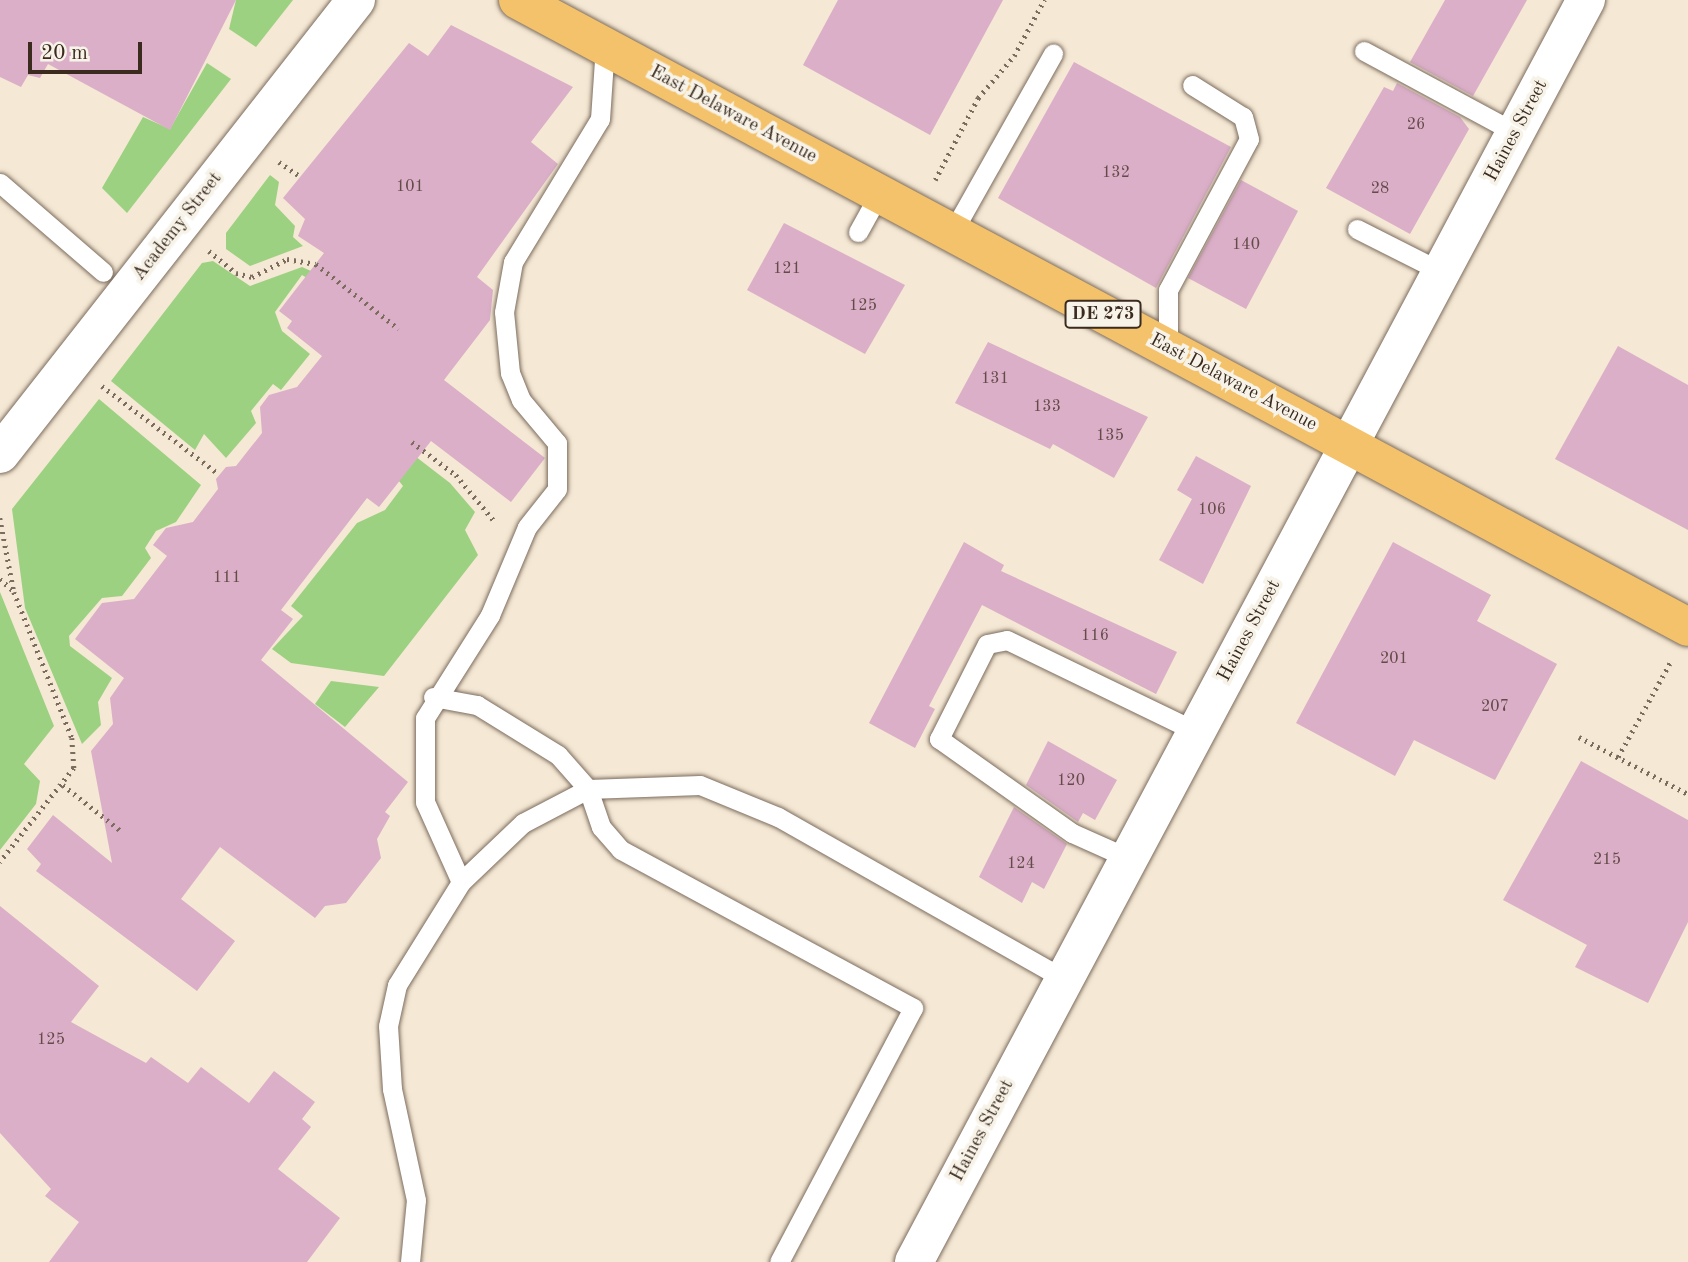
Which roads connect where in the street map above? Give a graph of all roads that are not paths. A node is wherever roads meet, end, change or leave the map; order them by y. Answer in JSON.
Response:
{"nodes":[{"id":1,"x":356,"y":0,"type":"edge"},
{"id":2,"x":518,"y":0,"type":"edge"},
{"id":3,"x":1586,"y":0,"type":"edge"},
{"id":4,"x":605,"y":46,"type":"junction"},
{"id":5,"x":1364,"y":51,"type":"dead end"},
{"id":6,"x":1053,"y":54,"type":"dead end"},
{"id":7,"x":1192,"y":85,"type":"dead end"},
{"id":8,"x":1516,"y":133,"type":"junction"},
{"id":9,"x":0,"y":183,"type":"edge"},
{"id":10,"x":879,"y":194,"type":"junction"},
{"id":11,"x":1357,"y":229,"type":"dead end"},
{"id":12,"x":858,"y":232,"type":"dead end"},
{"id":13,"x":952,"y":233,"type":"junction"},
{"id":14,"x":103,"y":272,"type":"dead end"},
{"id":15,"x":1442,"y":272,"type":"junction"},
{"id":16,"x":1168,"y":349,"type":"junction"},
{"id":17,"x":1350,"y":446,"type":"junction"},
{"id":18,"x":0,"y":454,"type":"edge"},
{"id":19,"x":1682,"y":639,"type":"edge"},
{"id":20,"x":433,"y":696,"type":"junction"},
{"id":21,"x":1197,"y":732,"type":"junction"},
{"id":22,"x":588,"y":789,"type":"junction"},
{"id":23,"x":1128,"y":858,"type":"junction"},
{"id":24,"x":461,"y":882,"type":"junction"},
{"id":25,"x":1064,"y":979,"type":"junction"},
{"id":26,"x":410,"y":1262,"type":"edge"},
{"id":27,"x":779,"y":1262,"type":"edge"},
{"id":28,"x":914,"y":1262,"type":"edge"}],
"edges":[{"from":1,"to":18,"type":"street","name":"Academy Street"},
{"from":2,"to":4,"type":"main road","name":"East Delaware Avenue","number":"DE 273"},
{"from":3,"to":8,"type":"street","name":"Haines Street"},
{"from":4,"to":10,"type":"main road","name":"East Delaware Avenue","number":"DE 273"},
{"from":4,"to":20,"type":"lane"},
{"from":5,"to":8,"type":"lane"},
{"from":6,"to":13,"type":"lane"},
{"from":7,"to":16,"type":"lane"},
{"from":8,"to":15,"type":"street","name":"Haines Street"},
{"from":9,"to":14,"type":"lane"},
{"from":10,"to":12,"type":"lane"},
{"from":10,"to":13,"type":"main road","name":"East Delaware Avenue","number":"DE 273"},
{"from":11,"to":15,"type":"lane"},
{"from":13,"to":16,"type":"main road","name":"East Delaware Avenue","number":"DE 273"},
{"from":15,"to":17,"type":"street","name":"Haines Street"},
{"from":16,"to":17,"type":"main road","name":"East Delaware Avenue","number":"DE 273"},
{"from":17,"to":19,"type":"main road","name":"East Delaware Avenue","number":"DE 273"},
{"from":17,"to":21,"type":"street","name":"Haines Street"},
{"from":20,"to":22,"type":"lane"},
{"from":20,"to":24,"type":"lane"},
{"from":21,"to":23,"type":"street","name":"Haines Street"},
{"from":21,"to":23,"type":"lane"},
{"from":22,"to":24,"type":"lane"},
{"from":22,"to":25,"type":"lane"},
{"from":22,"to":27,"type":"lane"},
{"from":23,"to":25,"type":"street","name":"Haines Street"},
{"from":24,"to":26,"type":"lane"},
{"from":25,"to":28,"type":"street","name":"Haines Street"}]}
